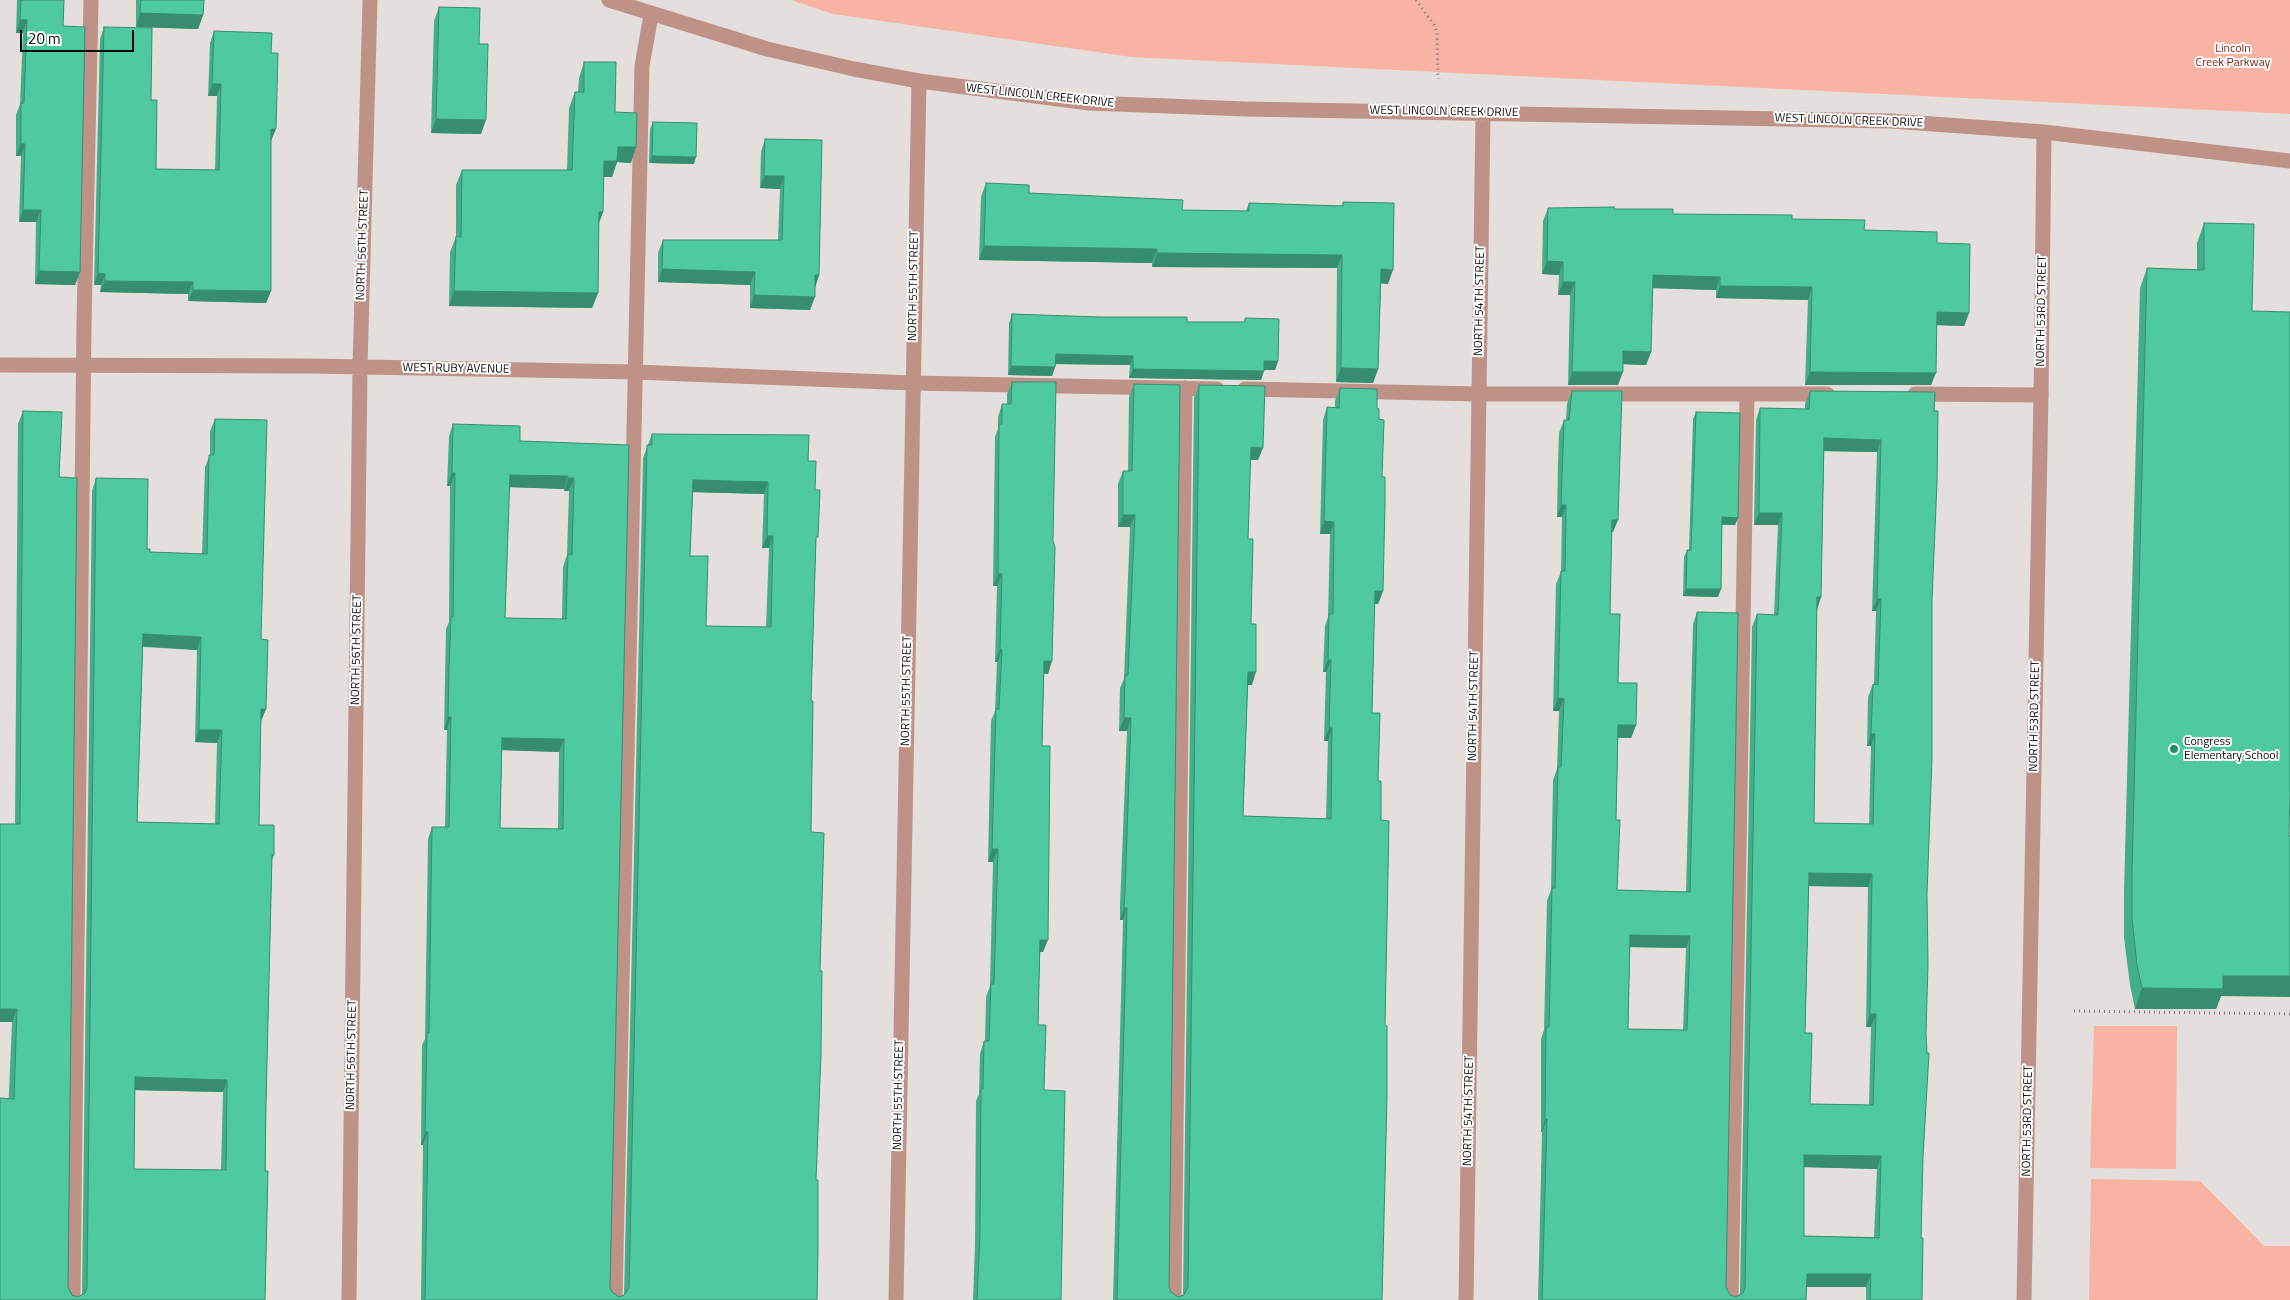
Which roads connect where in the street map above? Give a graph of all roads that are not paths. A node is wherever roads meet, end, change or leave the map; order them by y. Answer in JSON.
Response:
{"nodes":[{"id":1,"x":91,"y":0,"type":"edge"},
{"id":2,"x":370,"y":0,"type":"edge"},
{"id":3,"x":609,"y":0,"type":"edge"},
{"id":4,"x":652,"y":15,"type":"junction"},
{"id":5,"x":919,"y":81,"type":"junction"},
{"id":6,"x":1483,"y":113,"type":"junction"},
{"id":7,"x":2044,"y":132,"type":"junction"},
{"id":8,"x":2290,"y":161,"type":"edge"},
{"id":9,"x":0,"y":365,"type":"edge"},
{"id":10,"x":84,"y":365,"type":"junction"},
{"id":11,"x":360,"y":367,"type":"junction"},
{"id":12,"x":635,"y":372,"type":"junction"},
{"id":13,"x":912,"y":383,"type":"junction"},
{"id":14,"x":1186,"y":388,"type":"junction"},
{"id":15,"x":1479,"y":394,"type":"junction"},
{"id":16,"x":1747,"y":394,"type":"junction"},
{"id":17,"x":1845,"y":394,"type":"edge"},
{"id":18,"x":1904,"y":394,"type":"edge"},
{"id":19,"x":2041,"y":395,"type":"junction"},
{"id":20,"x":73,"y":1300,"type":"edge"},
{"id":21,"x":349,"y":1300,"type":"edge"},
{"id":22,"x":615,"y":1300,"type":"edge"},
{"id":23,"x":896,"y":1300,"type":"edge"},
{"id":24,"x":1174,"y":1300,"type":"edge"},
{"id":25,"x":1466,"y":1300,"type":"edge"},
{"id":26,"x":1731,"y":1300,"type":"edge"},
{"id":27,"x":2024,"y":1300,"type":"edge"}],
"edges":[{"from":1,"to":10,"type":"street"},
{"from":2,"to":11,"type":"street","name":"NORTH 56TH STREET"},
{"from":3,"to":4,"type":"street","name":"WEST LINCOLN CREEK DRIVE"},
{"from":4,"to":5,"type":"street","name":"WEST LINCOLN CREEK DRIVE"},
{"from":4,"to":12,"type":"street"},
{"from":5,"to":6,"type":"street","name":"WEST LINCOLN CREEK DRIVE"},
{"from":5,"to":13,"type":"street","name":"NORTH 55TH STREET"},
{"from":6,"to":7,"type":"street","name":"WEST LINCOLN CREEK DRIVE"},
{"from":6,"to":15,"type":"street","name":"NORTH 54TH STREET"},
{"from":7,"to":8,"type":"street","name":"WEST LINCOLN CREEK DRIVE"},
{"from":7,"to":19,"type":"street","name":"NORTH 53RD STREET"},
{"from":9,"to":10,"type":"street","name":"WEST RUBY AVENUE"},
{"from":10,"to":11,"type":"street","name":"WEST RUBY AVENUE"},
{"from":10,"to":20,"type":"street"},
{"from":11,"to":12,"type":"street","name":"WEST RUBY AVENUE"},
{"from":11,"to":21,"type":"street","name":"NORTH 56TH STREET"},
{"from":12,"to":13,"type":"street","name":"WEST RUBY AVENUE"},
{"from":12,"to":22,"type":"street"},
{"from":13,"to":14,"type":"street","name":"WEST RUBY AVENUE"},
{"from":13,"to":23,"type":"street","name":"NORTH 55TH STREET"},
{"from":14,"to":15,"type":"street","name":"WEST RUBY AVENUE"},
{"from":14,"to":24,"type":"street"},
{"from":15,"to":16,"type":"street","name":"WEST RUBY AVENUE"},
{"from":15,"to":25,"type":"street","name":"NORTH 54TH STREET"},
{"from":16,"to":17,"type":"street","name":"WEST RUBY AVENUE"},
{"from":16,"to":26,"type":"street"},
{"from":18,"to":19,"type":"street"},
{"from":19,"to":27,"type":"street","name":"NORTH 53RD STREET"}]}
